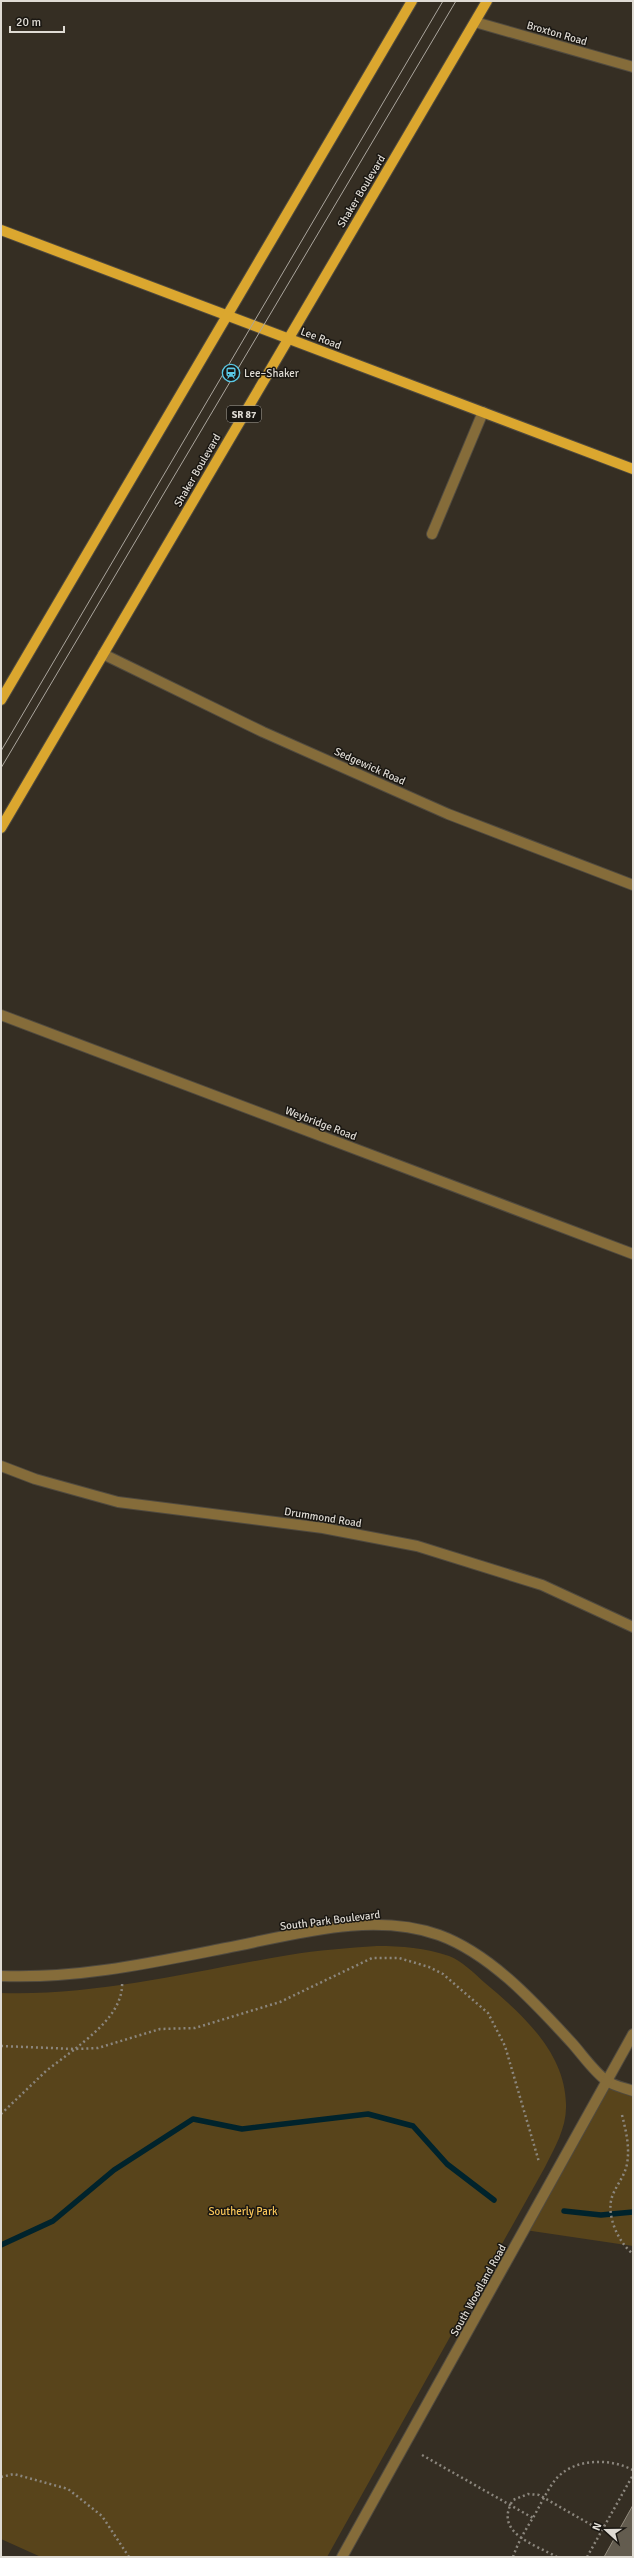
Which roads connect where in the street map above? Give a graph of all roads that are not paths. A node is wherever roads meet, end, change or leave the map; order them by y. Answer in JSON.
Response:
{"nodes":[{"id":1,"x":412,"y":1,"type":"edge"},
{"id":2,"x":487,"y":1,"type":"edge"},
{"id":3,"x":474,"y":22,"type":"junction"},
{"id":4,"x":633,"y":67,"type":"edge"},
{"id":5,"x":1,"y":230,"type":"edge"},
{"id":6,"x":227,"y":317,"type":"junction"},
{"id":7,"x":288,"y":339,"type":"junction"},
{"id":8,"x":483,"y":412,"type":"junction"},
{"id":9,"x":633,"y":469,"type":"edge"},
{"id":10,"x":432,"y":534,"type":"dead end"},
{"id":11,"x":103,"y":654,"type":"junction"},
{"id":12,"x":1,"y":700,"type":"edge"},
{"id":13,"x":1,"y":828,"type":"edge"},
{"id":14,"x":633,"y":885,"type":"edge"},
{"id":15,"x":1,"y":1015,"type":"edge"},
{"id":16,"x":633,"y":1254,"type":"edge"},
{"id":17,"x":1,"y":1466,"type":"edge"},
{"id":18,"x":633,"y":1627,"type":"edge"},
{"id":19,"x":1,"y":1976,"type":"edge"},
{"id":20,"x":633,"y":2034,"type":"edge"},
{"id":21,"x":607,"y":2081,"type":"junction"},
{"id":22,"x":633,"y":2091,"type":"edge"},
{"id":23,"x":342,"y":2557,"type":"edge"}],
"edges":[{"from":1,"to":6,"type":"main road"},
{"from":2,"to":3,"type":"main road","name":"Shaker Boulevard","number":"SR 87"},
{"from":3,"to":4,"type":"street","name":"Broxton Road"},
{"from":3,"to":7,"type":"main road","name":"Shaker Boulevard","number":"SR 87"},
{"from":5,"to":6,"type":"main road","name":"Lee Road"},
{"from":6,"to":7,"type":"main road","name":"Lee Road"},
{"from":6,"to":12,"type":"main road"},
{"from":7,"to":8,"type":"main road","name":"Lee Road"},
{"from":7,"to":11,"type":"main road","name":"Shaker Boulevard","number":"SR 87"},
{"from":8,"to":9,"type":"main road","name":"Lee Road"},
{"from":8,"to":10,"type":"street"},
{"from":11,"to":13,"type":"main road","name":"Shaker Boulevard","number":"SR 87"},
{"from":11,"to":14,"type":"street","name":"Sedgewick Road"},
{"from":15,"to":16,"type":"street","name":"Weybridge Road"},
{"from":17,"to":18,"type":"street","name":"Drummond Road"},
{"from":19,"to":21,"type":"street","name":"South Park Boulevard"},
{"from":20,"to":21,"type":"street","name":"South Woodland Road"},
{"from":21,"to":22,"type":"street"},
{"from":21,"to":23,"type":"street","name":"South Woodland Road"}]}
